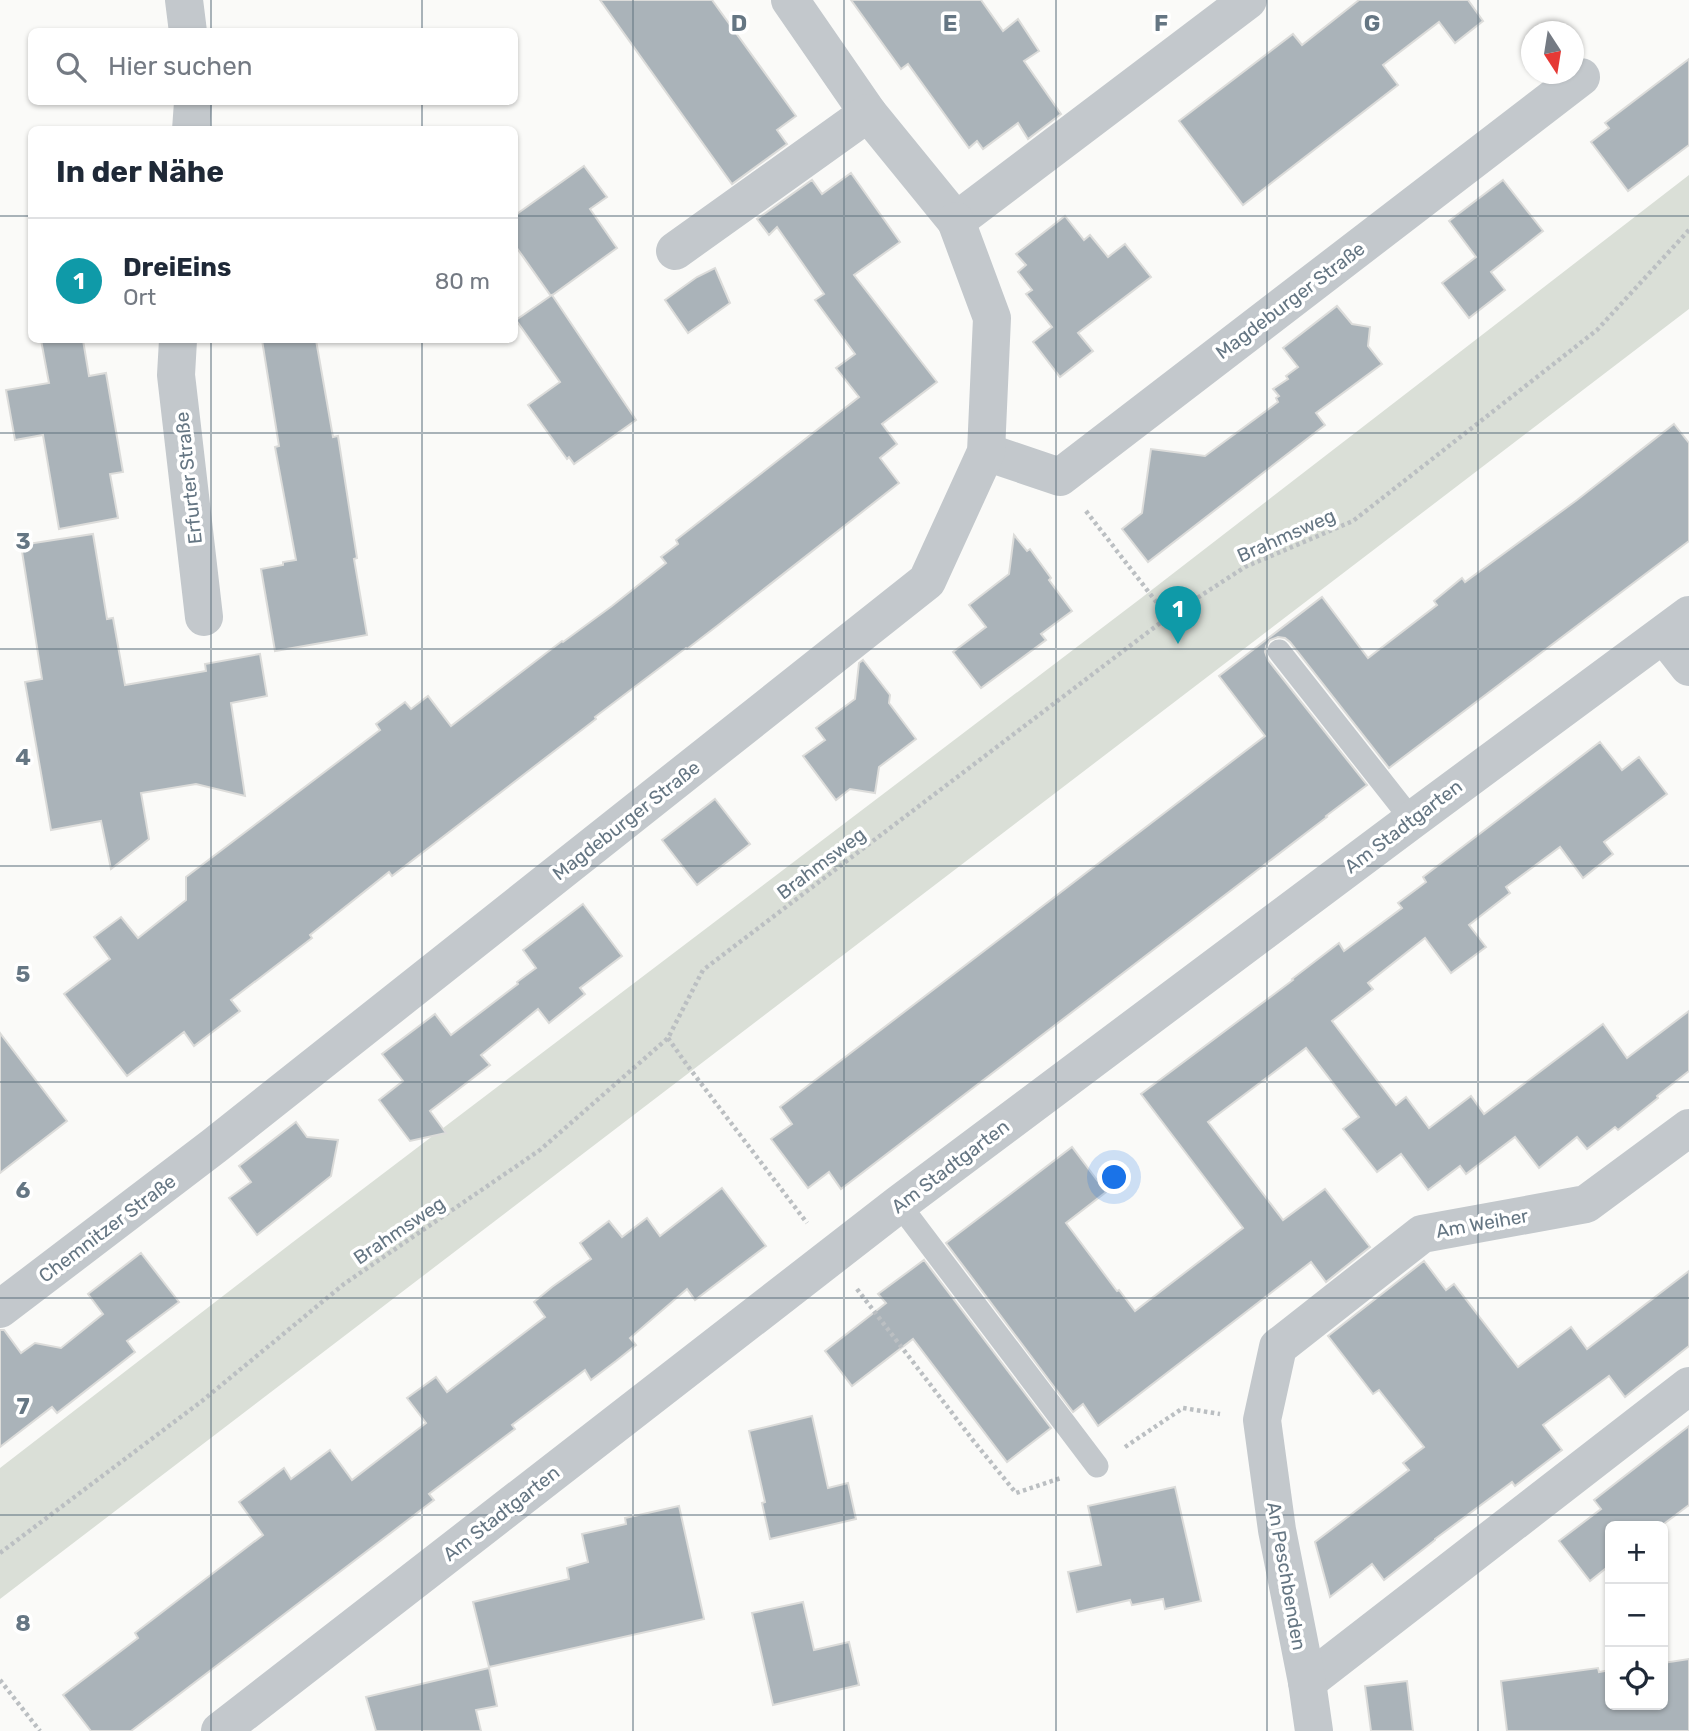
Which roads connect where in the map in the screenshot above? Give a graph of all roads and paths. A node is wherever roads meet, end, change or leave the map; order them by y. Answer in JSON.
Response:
{"nodes":[{"id":1,"x":184,"y":0,"type":"edge"},
{"id":2,"x":789,"y":0,"type":"edge"},
{"id":3,"x":1248,"y":0,"type":"edge"},
{"id":4,"x":188,"y":28,"type":"edge"},
{"id":5,"x":1572,"y":84,"type":"edge"},
{"id":6,"x":193,"y":105,"type":"edge"},
{"id":7,"x":868,"y":113,"type":"junction"},
{"id":8,"x":191,"y":126,"type":"edge"},
{"id":9,"x":956,"y":221,"type":"junction"},
{"id":10,"x":1689,"y":230,"type":"edge"},
{"id":11,"x":675,"y":251,"type":"dead end"},
{"id":12,"x":178,"y":343,"type":"edge"},
{"id":13,"x":986,"y":452,"type":"junction"},
{"id":14,"x":1060,"y":477,"type":"junction"},
{"id":15,"x":204,"y":617,"type":"dead end"},
{"id":16,"x":1168,"y":617,"type":"junction"},
{"id":17,"x":1676,"y":625,"type":"edge"},
{"id":18,"x":1279,"y":651,"type":"dead end"},
{"id":19,"x":1689,"y":667,"type":"edge"},
{"id":20,"x":1412,"y":820,"type":"junction"},
{"id":21,"x":667,"y":1038,"type":"junction"},
{"id":22,"x":1689,"y":1128,"type":"edge"},
{"id":23,"x":215,"y":1146,"type":"joint"},
{"id":24,"x":899,"y":1204,"type":"junction"},
{"id":25,"x":832,"y":1256,"type":"junction"},
{"id":26,"x":0,"y":1309,"type":"edge"},
{"id":27,"x":1689,"y":1386,"type":"edge"},
{"id":28,"x":1262,"y":1420,"type":"junction"},
{"id":29,"x":1097,"y":1466,"type":"junction"},
{"id":30,"x":0,"y":1553,"type":"edge"},
{"id":31,"x":0,"y":1680,"type":"edge"},
{"id":32,"x":1307,"y":1682,"type":"junction"},
{"id":33,"x":40,"y":1731,"type":"edge"},
{"id":34,"x":220,"y":1731,"type":"edge"},
{"id":35,"x":1314,"y":1731,"type":"edge"}],
"edges":[{"from":1,"to":4,"type":"street"},
{"from":2,"to":7,"type":"street","name":"Magdeburger Straße"},
{"from":3,"to":9,"type":"street"},
{"from":5,"to":14,"type":"street","name":"Magdeburger Straße"},
{"from":6,"to":8,"type":"street"},
{"from":7,"to":9,"type":"street","name":"Magdeburger Straße"},
{"from":7,"to":11,"type":"street"},
{"from":9,"to":13,"type":"street","name":"Magdeburger Straße"},
{"from":10,"to":16,"type":"path","name":"Brahmsweg"},
{"from":12,"to":15,"type":"street","name":"Erfurter Straße"},
{"from":13,"to":14,"type":"street"},
{"from":13,"to":23,"type":"street","name":"Magdeburger Straße"},
{"from":14,"to":16,"type":"path"},
{"from":16,"to":21,"type":"path","name":"Brahmsweg"},
{"from":17,"to":19,"type":"street"},
{"from":17,"to":20,"type":"street","name":"Am Stadtgarten"},
{"from":18,"to":20,"type":"lane"},
{"from":20,"to":24,"type":"street","name":"Am Stadtgarten"},
{"from":21,"to":25,"type":"path"},
{"from":21,"to":30,"type":"path","name":"Brahmsweg"},
{"from":22,"to":28,"type":"street","name":"Am Weiher"},
{"from":23,"to":26,"type":"street","name":"Chemnitzer Straße"},
{"from":24,"to":25,"type":"street","name":"Am Stadtgarten"},
{"from":24,"to":29,"type":"lane"},
{"from":25,"to":29,"type":"path"},
{"from":25,"to":34,"type":"street","name":"Am Stadtgarten"},
{"from":27,"to":32,"type":"street"},
{"from":28,"to":29,"type":"path"},
{"from":28,"to":32,"type":"street","name":"An Peschbenden"},
{"from":31,"to":33,"type":"path"},
{"from":32,"to":35,"type":"street","name":"An Peschbenden"}]}
